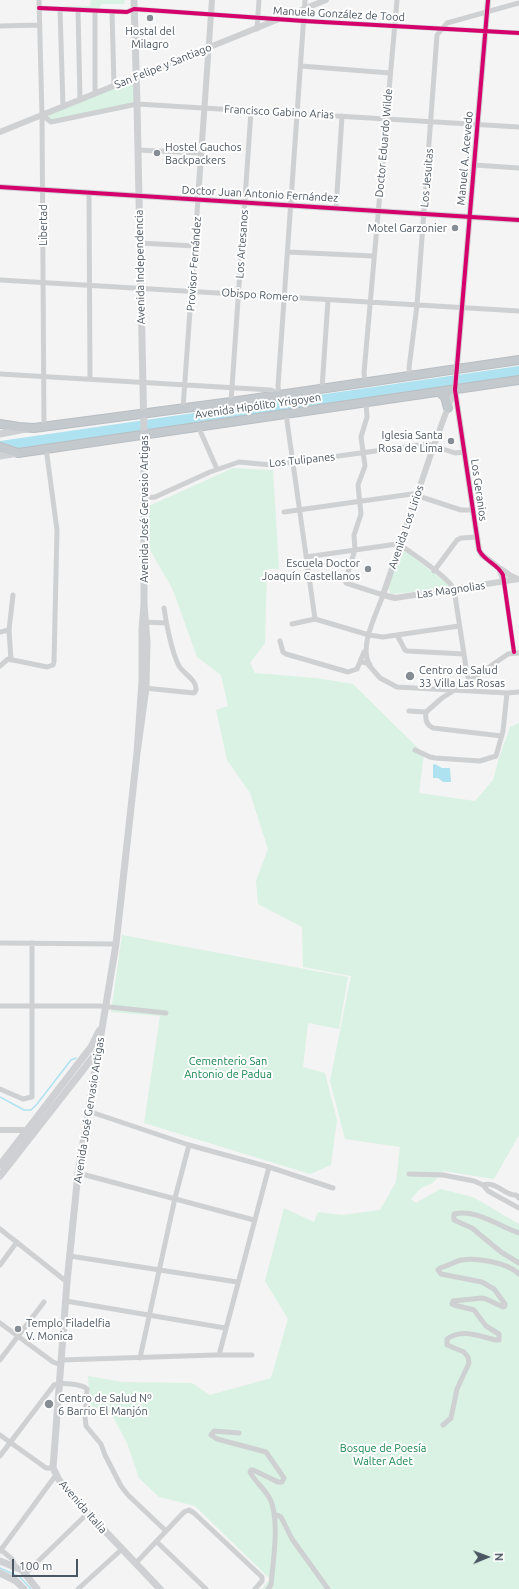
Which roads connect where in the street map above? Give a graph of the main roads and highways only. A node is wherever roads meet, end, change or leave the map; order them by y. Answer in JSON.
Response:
{"nodes":[{"id":1,"x":134,"y":0,"type":"edge"},
{"id":2,"x":519,"y":360,"type":"edge"},
{"id":3,"x":519,"y":380,"type":"edge"},
{"id":4,"x":439,"y":392,"type":"junction"},
{"id":5,"x":448,"y":408,"type":"road end"},
{"id":6,"x":143,"y":414,"type":"junction"},
{"id":7,"x":0,"y":424,"type":"edge"},
{"id":8,"x":34,"y":428,"type":"junction"},
{"id":9,"x":0,"y":434,"type":"edge"},
{"id":10,"x":144,"y":434,"type":"junction"},
{"id":11,"x":0,"y":447,"type":"edge"},
{"id":12,"x":18,"y":453,"type":"junction"},
{"id":13,"x":0,"y":456,"type":"edge"},
{"id":14,"x":103,"y":1022,"type":"junction"},
{"id":15,"x":98,"y":1052,"type":"junction"},
{"id":16,"x":29,"y":1133,"type":"junction"},
{"id":17,"x":0,"y":1165,"type":"edge"},
{"id":18,"x":0,"y":1176,"type":"edge"},
{"id":19,"x":54,"y":1472,"type":"joint"},
{"id":20,"x":0,"y":1561,"type":"edge"},
{"id":21,"x":0,"y":1573,"type":"edge"},
{"id":22,"x":155,"y":1587,"type":"edge"},
{"id":23,"x":24,"y":1589,"type":"edge"},
{"id":24,"x":37,"y":1589,"type":"edge"}],
"edges":[{"from":1,"to":6,"type":"main road","name":"Avenida Independencia"},
{"from":2,"to":6,"type":"highway","name":"Avenida Hipólito Yrigoyen"},
{"from":3,"to":4,"type":"highway","name":"Avenida Hipólito Yrigoyen"},
{"from":4,"to":5,"type":"highway"},
{"from":4,"to":10,"type":"highway","name":"Avenida Hipólito Yrigoyen"},
{"from":6,"to":8,"type":"highway","name":"Avenida Hipólito Yrigoyen"},
{"from":6,"to":10,"type":"main road","name":"Avenida José Gervasio Artigas"},
{"from":7,"to":8,"type":"highway"},
{"from":8,"to":9,"type":"main road","name":"Avenida Hipólito Yrigoyen"},
{"from":10,"to":12,"type":"highway","name":"Avenida Hipólito Yrigoyen"},
{"from":10,"to":14,"type":"main road","name":"Avenida José Gervasio Artigas"},
{"from":11,"to":12,"type":"highway"},
{"from":12,"to":13,"type":"main road","name":"Avenida Hipólito Yrigoyen"},
{"from":14,"to":15,"type":"main road","name":"Avenida José Gervasio Artigas"},
{"from":14,"to":16,"type":"main road"},
{"from":15,"to":16,"type":"main road"},
{"from":15,"to":19,"type":"main road","name":"Avenida José Gervasio Artigas"},
{"from":16,"to":17,"type":"main road"},
{"from":16,"to":18,"type":"main road"},
{"from":19,"to":22,"type":"main road","name":"Avenida Italia"},
{"from":20,"to":24,"type":"main road"},
{"from":21,"to":23,"type":"main road"}]}
